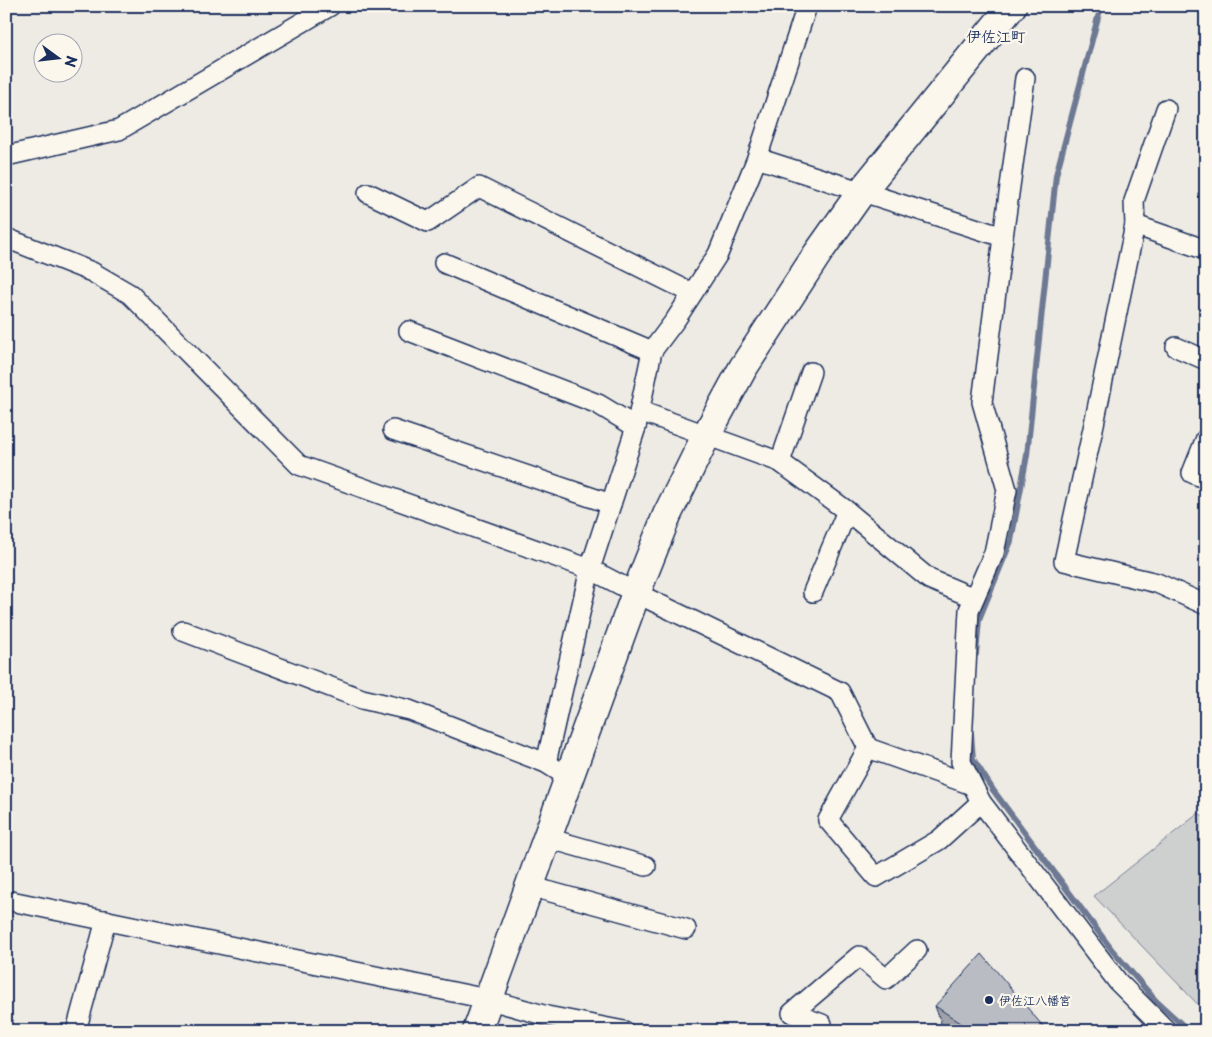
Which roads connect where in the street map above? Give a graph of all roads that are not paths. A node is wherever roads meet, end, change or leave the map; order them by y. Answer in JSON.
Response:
{"nodes":[{"id":1,"x":330,"y":6,"type":"edge"},
{"id":2,"x":807,"y":6,"type":"edge"},
{"id":3,"x":1012,"y":6,"type":"edge"},
{"id":4,"x":1025,"y":78,"type":"dead end"},
{"id":5,"x":1166,"y":109,"type":"dead end"},
{"id":6,"x":6,"y":156,"type":"edge"},
{"id":7,"x":757,"y":158,"type":"junction"},
{"id":8,"x":862,"y":191,"type":"junction"},
{"id":9,"x":368,"y":193,"type":"dead end"},
{"id":10,"x":1135,"y":225,"type":"junction"},
{"id":11,"x":1003,"y":237,"type":"junction"},
{"id":12,"x":6,"y":238,"type":"edge"},
{"id":13,"x":1206,"y":250,"type":"edge"},
{"id":14,"x":444,"y":263,"type":"dead end"},
{"id":15,"x":692,"y":293,"type":"junction"},
{"id":16,"x":409,"y":331,"type":"dead end"},
{"id":17,"x":1176,"y":347,"type":"dead end"},
{"id":18,"x":652,"y":351,"type":"junction"},
{"id":19,"x":1206,"y":360,"type":"edge"},
{"id":20,"x":811,"y":372,"type":"dead end"},
{"id":21,"x":638,"y":419,"type":"junction"},
{"id":22,"x":393,"y":430,"type":"dead end"},
{"id":23,"x":706,"y":436,"type":"junction"},
{"id":24,"x":1206,"y":438,"type":"edge"},
{"id":25,"x":780,"y":462,"type":"junction"},
{"id":26,"x":1206,"y":479,"type":"edge"},
{"id":27,"x":611,"y":504,"type":"junction"},
{"id":28,"x":847,"y":511,"type":"junction"},
{"id":29,"x":590,"y":568,"type":"junction"},
{"id":30,"x":813,"y":592,"type":"dead end"},
{"id":31,"x":636,"y":593,"type":"junction"},
{"id":32,"x":974,"y":598,"type":"junction"},
{"id":33,"x":1206,"y":605,"type":"edge"},
{"id":34,"x":183,"y":631,"type":"dead end"},
{"id":35,"x":868,"y":748,"type":"junction"},
{"id":36,"x":546,"y":763,"type":"junction"},
{"id":37,"x":569,"y":777,"type":"junction"},
{"id":38,"x":976,"y":794,"type":"junction"},
{"id":39,"x":547,"y":838,"type":"junction"},
{"id":40,"x":646,"y":866,"type":"dead end"},
{"id":41,"x":529,"y":886,"type":"junction"},
{"id":42,"x":6,"y":900,"type":"edge"},
{"id":43,"x":106,"y":920,"type":"junction"},
{"id":44,"x":686,"y":929,"type":"dead end"},
{"id":45,"x":917,"y":950,"type":"dead end"},
{"id":46,"x":487,"y":999,"type":"junction"},
{"id":47,"x":76,"y":1031,"type":"edge"},
{"id":48,"x":477,"y":1031,"type":"edge"},
{"id":49,"x":624,"y":1031,"type":"edge"},
{"id":50,"x":820,"y":1031,"type":"edge"},
{"id":51,"x":1167,"y":1031,"type":"edge"}],
"edges":[{"from":1,"to":6,"type":"street"},
{"from":2,"to":7,"type":"street"},
{"from":3,"to":8,"type":"street"},
{"from":4,"to":11,"type":"street"},
{"from":5,"to":10,"type":"street"},
{"from":7,"to":8,"type":"street"},
{"from":7,"to":15,"type":"street"},
{"from":8,"to":11,"type":"street"},
{"from":8,"to":23,"type":"street"},
{"from":9,"to":15,"type":"street"},
{"from":10,"to":13,"type":"street"},
{"from":10,"to":33,"type":"street"},
{"from":11,"to":32,"type":"street"},
{"from":12,"to":29,"type":"street"},
{"from":14,"to":18,"type":"street"},
{"from":15,"to":18,"type":"street"},
{"from":16,"to":21,"type":"street"},
{"from":17,"to":19,"type":"street"},
{"from":18,"to":21,"type":"street"},
{"from":20,"to":25,"type":"street"},
{"from":21,"to":23,"type":"street"},
{"from":21,"to":27,"type":"street"},
{"from":22,"to":27,"type":"street"},
{"from":23,"to":25,"type":"street"},
{"from":23,"to":31,"type":"street"},
{"from":24,"to":26,"type":"street"},
{"from":25,"to":28,"type":"street"},
{"from":27,"to":29,"type":"street"},
{"from":28,"to":30,"type":"street"},
{"from":28,"to":32,"type":"street"},
{"from":29,"to":31,"type":"street"},
{"from":29,"to":36,"type":"street"},
{"from":31,"to":35,"type":"street"},
{"from":31,"to":37,"type":"street"},
{"from":32,"to":38,"type":"street"},
{"from":34,"to":36,"type":"street"},
{"from":35,"to":38,"type":"street"},
{"from":35,"to":38,"type":"street"},
{"from":36,"to":37,"type":"street"},
{"from":37,"to":39,"type":"street"},
{"from":38,"to":51,"type":"street"},
{"from":39,"to":40,"type":"street"},
{"from":39,"to":41,"type":"street"},
{"from":41,"to":44,"type":"street"},
{"from":41,"to":46,"type":"street"},
{"from":42,"to":43,"type":"street"},
{"from":43,"to":46,"type":"street"},
{"from":43,"to":47,"type":"street"},
{"from":45,"to":50,"type":"street"},
{"from":46,"to":48,"type":"street"},
{"from":46,"to":49,"type":"street"}]}
